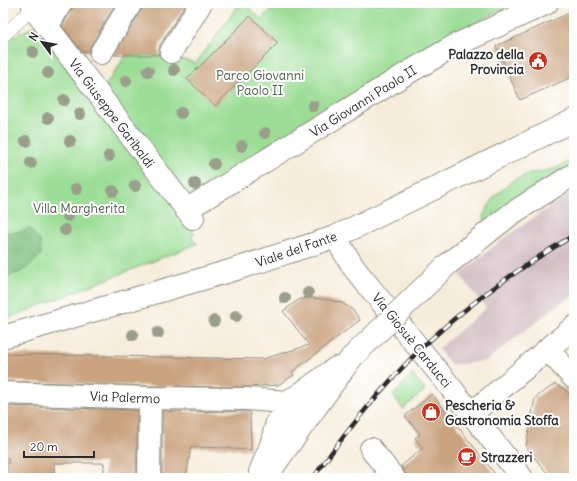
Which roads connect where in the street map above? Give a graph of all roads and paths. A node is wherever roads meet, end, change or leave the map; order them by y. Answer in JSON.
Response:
{"nodes":[{"id":1,"x":61,"y":3,"type":"edge"},
{"id":2,"x":131,"y":3,"type":"edge"},
{"id":3,"x":201,"y":3,"type":"edge"},
{"id":4,"x":546,"y":3,"type":"edge"},
{"id":5,"x":32,"y":8,"type":"joint"},
{"id":6,"x":47,"y":27,"type":"junction"},
{"id":7,"x":3,"y":36,"type":"edge"},
{"id":8,"x":171,"y":52,"type":"dead end"},
{"id":9,"x":101,"y":53,"type":"dead end"},
{"id":10,"x":574,"y":120,"type":"edge"},
{"id":11,"x":574,"y":174,"type":"edge"},
{"id":12,"x":189,"y":214,"type":"joint"},
{"id":13,"x":335,"y":237,"type":"junction"},
{"id":14,"x":574,"y":327,"type":"edge"},
{"id":15,"x":3,"y":338,"type":"edge"},
{"id":16,"x":547,"y":349,"type":"junction"},
{"id":17,"x":352,"y":357,"type":"junction"},
{"id":18,"x":574,"y":378,"type":"edge"},
{"id":19,"x":3,"y":393,"type":"edge"},
{"id":20,"x":150,"y":398,"type":"junction"},
{"id":21,"x":471,"y":414,"type":"junction"},
{"id":22,"x":290,"y":417,"type":"junction"},
{"id":23,"x":371,"y":449,"type":"dead end"},
{"id":24,"x":149,"y":478,"type":"edge"},
{"id":25,"x":257,"y":478,"type":"edge"},
{"id":26,"x":265,"y":478,"type":"edge"},
{"id":27,"x":394,"y":478,"type":"edge"},
{"id":28,"x":522,"y":478,"type":"edge"}],
"edges":[{"from":1,"to":6,"type":"street"},
{"from":2,"to":9,"type":"street"},
{"from":3,"to":8,"type":"street"},
{"from":4,"to":12,"type":"street","name":"Via Giovanni Paolo II"},
{"from":5,"to":6,"type":"street","name":"Via Giuseppe Garibaldi"},
{"from":5,"to":7,"type":"lane"},
{"from":6,"to":12,"type":"street","name":"Via Giuseppe Garibaldi"},
{"from":10,"to":13,"type":"street","name":"Viale del Fante"},
{"from":11,"to":17,"type":"street","bridge":true},
{"from":13,"to":15,"type":"street","name":"Viale del Fante"},
{"from":13,"to":21,"type":"street","name":"Via Giosuè Carducci"},
{"from":14,"to":16,"type":"street"},
{"from":16,"to":18,"type":"street"},
{"from":16,"to":21,"type":"street"},
{"from":17,"to":22,"type":"street"},
{"from":17,"to":22,"type":"street"},
{"from":19,"to":20,"type":"street","name":"Via Palermo"},
{"from":20,"to":22,"type":"street","name":"Via Palermo"},
{"from":20,"to":24,"type":"street"},
{"from":21,"to":28,"type":"street","name":"Via Giosuè Carducci"},
{"from":22,"to":25,"type":"street"},
{"from":22,"to":26,"type":"street"},
{"from":23,"to":27,"type":"street"}]}
